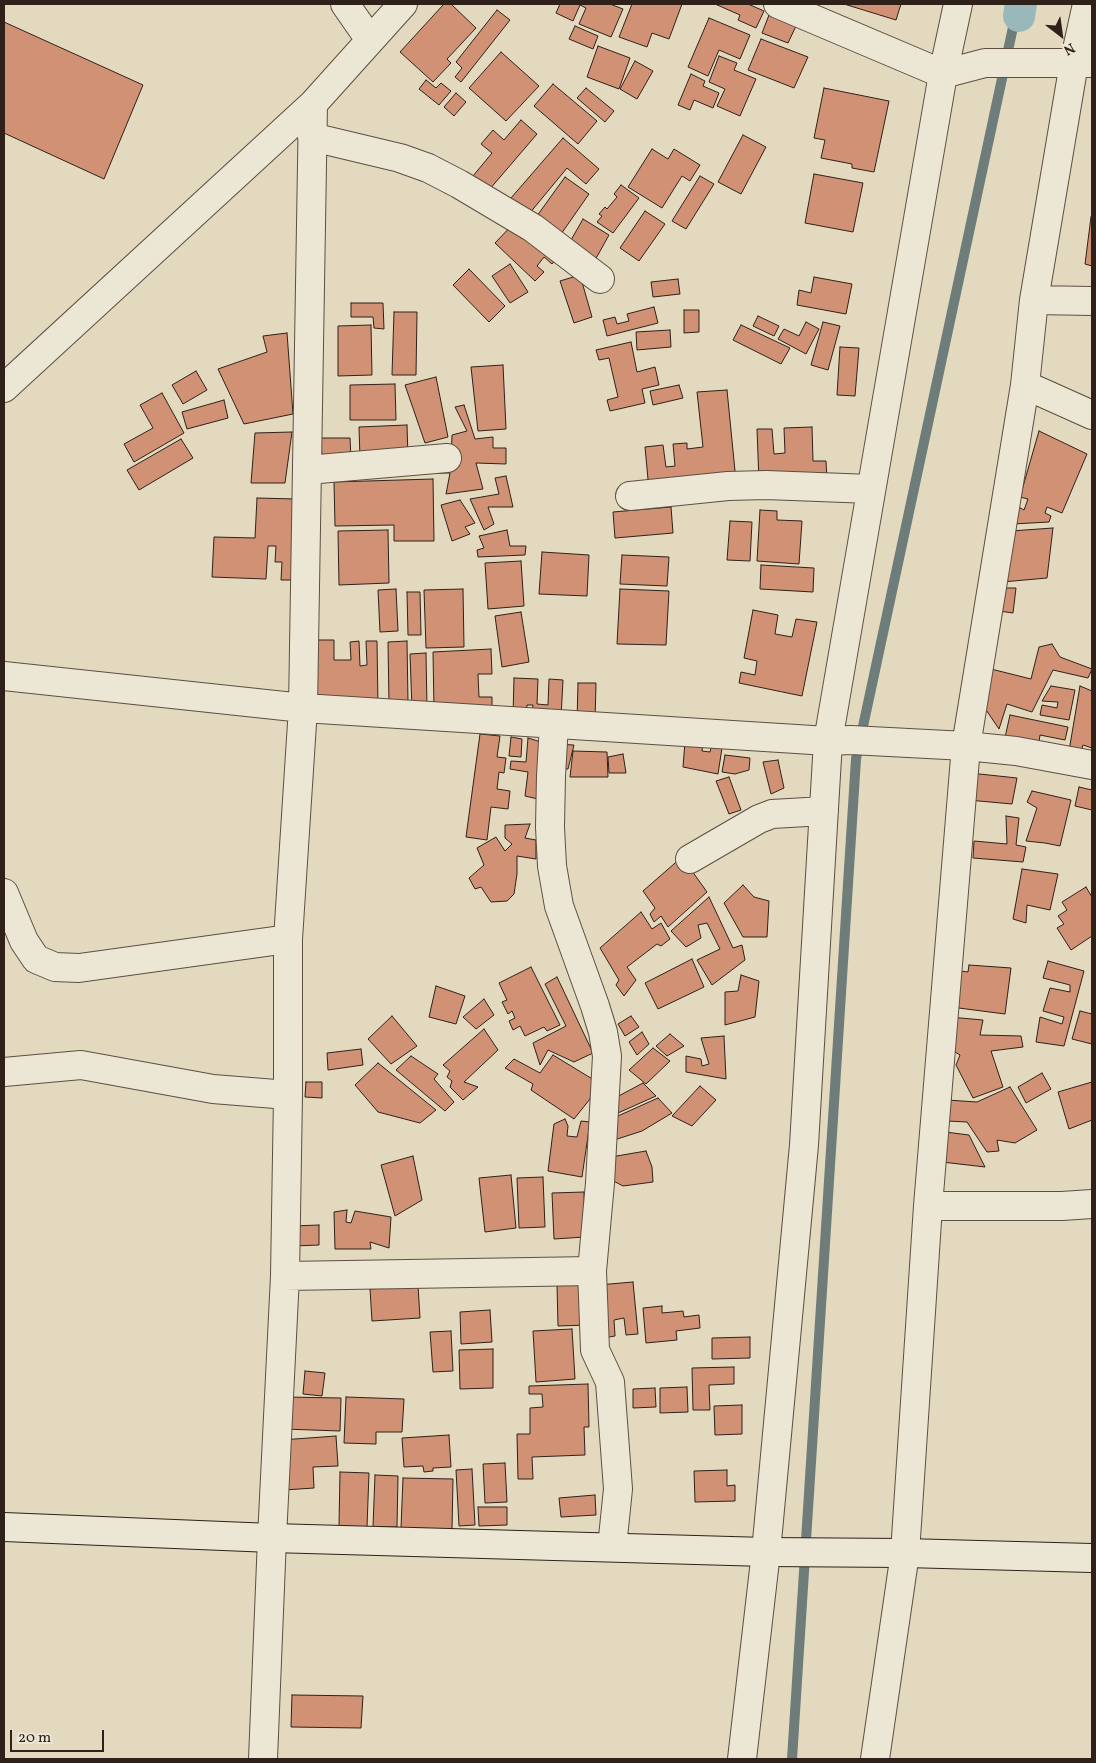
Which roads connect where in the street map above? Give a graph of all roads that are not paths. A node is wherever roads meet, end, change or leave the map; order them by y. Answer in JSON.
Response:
{"nodes":[{"id":1,"x":345,"y":4,"type":"edge"},
{"id":2,"x":403,"y":4,"type":"edge"},
{"id":3,"x":778,"y":4,"type":"edge"},
{"id":4,"x":958,"y":4,"type":"edge"},
{"id":5,"x":1087,"y":4,"type":"edge"},
{"id":6,"x":370,"y":40,"type":"junction"},
{"id":7,"x":1083,"y":63,"type":"edge"},
{"id":8,"x":943,"y":74,"type":"junction"},
{"id":9,"x":313,"y":104,"type":"junction"},
{"id":10,"x":312,"y":137,"type":"junction"},
{"id":11,"x":600,"y":279,"type":"dead end"},
{"id":12,"x":1034,"y":300,"type":"junction"},
{"id":13,"x":1092,"y":301,"type":"edge"},
{"id":14,"x":1025,"y":385,"type":"junction"},
{"id":15,"x":4,"y":388,"type":"edge"},
{"id":16,"x":1092,"y":415,"type":"edge"},
{"id":17,"x":447,"y":458,"type":"dead end"},
{"id":18,"x":306,"y":470,"type":"junction"},
{"id":19,"x":871,"y":489,"type":"junction"},
{"id":20,"x":630,"y":496,"type":"dead end"},
{"id":21,"x":4,"y":676,"type":"edge"},
{"id":22,"x":303,"y":708,"type":"junction"},
{"id":23,"x":554,"y":724,"type":"junction"},
{"id":24,"x":839,"y":740,"type":"junction"},
{"id":25,"x":966,"y":746,"type":"junction"},
{"id":26,"x":1092,"y":765,"type":"edge"},
{"id":27,"x":824,"y":811,"type":"junction"},
{"id":28,"x":690,"y":859,"type":"dead end"},
{"id":29,"x":4,"y":893,"type":"edge"},
{"id":30,"x":288,"y":939,"type":"junction"},
{"id":31,"x":4,"y":1072,"type":"edge"},
{"id":32,"x":288,"y":1095,"type":"junction"},
{"id":33,"x":1092,"y":1204,"type":"edge"},
{"id":34,"x":928,"y":1206,"type":"junction"},
{"id":35,"x":592,"y":1271,"type":"junction"},
{"id":36,"x":285,"y":1276,"type":"junction"},
{"id":37,"x":4,"y":1527,"type":"edge"},
{"id":38,"x":272,"y":1538,"type":"junction"},
{"id":39,"x":612,"y":1547,"type":"junction"},
{"id":40,"x":778,"y":1552,"type":"junction"},
{"id":41,"x":905,"y":1552,"type":"junction"},
{"id":42,"x":1092,"y":1558,"type":"edge"},
{"id":43,"x":263,"y":1759,"type":"edge"},
{"id":44,"x":742,"y":1759,"type":"edge"},
{"id":45,"x":875,"y":1759,"type":"edge"}],
"edges":[{"from":1,"to":6,"type":"street"},
{"from":2,"to":6,"type":"street"},
{"from":3,"to":8,"type":"street"},
{"from":4,"to":8,"type":"street"},
{"from":5,"to":7,"type":"street"},
{"from":6,"to":9,"type":"street"},
{"from":7,"to":8,"type":"street"},
{"from":7,"to":12,"type":"street"},
{"from":8,"to":19,"type":"street"},
{"from":9,"to":10,"type":"street"},
{"from":9,"to":15,"type":"street"},
{"from":10,"to":11,"type":"street"},
{"from":10,"to":18,"type":"street"},
{"from":12,"to":13,"type":"street"},
{"from":12,"to":14,"type":"street"},
{"from":14,"to":16,"type":"street"},
{"from":14,"to":25,"type":"street"},
{"from":17,"to":18,"type":"street"},
{"from":18,"to":22,"type":"street"},
{"from":19,"to":20,"type":"street"},
{"from":19,"to":24,"type":"street"},
{"from":21,"to":22,"type":"street"},
{"from":22,"to":23,"type":"street"},
{"from":22,"to":30,"type":"street"},
{"from":23,"to":24,"type":"street"},
{"from":23,"to":35,"type":"street"},
{"from":24,"to":25,"type":"street"},
{"from":24,"to":27,"type":"street"},
{"from":25,"to":26,"type":"street"},
{"from":25,"to":34,"type":"street"},
{"from":27,"to":28,"type":"street"},
{"from":27,"to":40,"type":"street"},
{"from":29,"to":30,"type":"street"},
{"from":30,"to":32,"type":"street"},
{"from":31,"to":32,"type":"street"},
{"from":32,"to":36,"type":"street"},
{"from":33,"to":34,"type":"street"},
{"from":34,"to":41,"type":"street"},
{"from":35,"to":36,"type":"street"},
{"from":35,"to":39,"type":"street"},
{"from":36,"to":38,"type":"street"},
{"from":37,"to":38,"type":"street"},
{"from":38,"to":39,"type":"street"},
{"from":38,"to":43,"type":"street"},
{"from":39,"to":40,"type":"street"},
{"from":40,"to":41,"type":"street"},
{"from":40,"to":44,"type":"street"},
{"from":41,"to":42,"type":"street"},
{"from":41,"to":45,"type":"street"}]}
